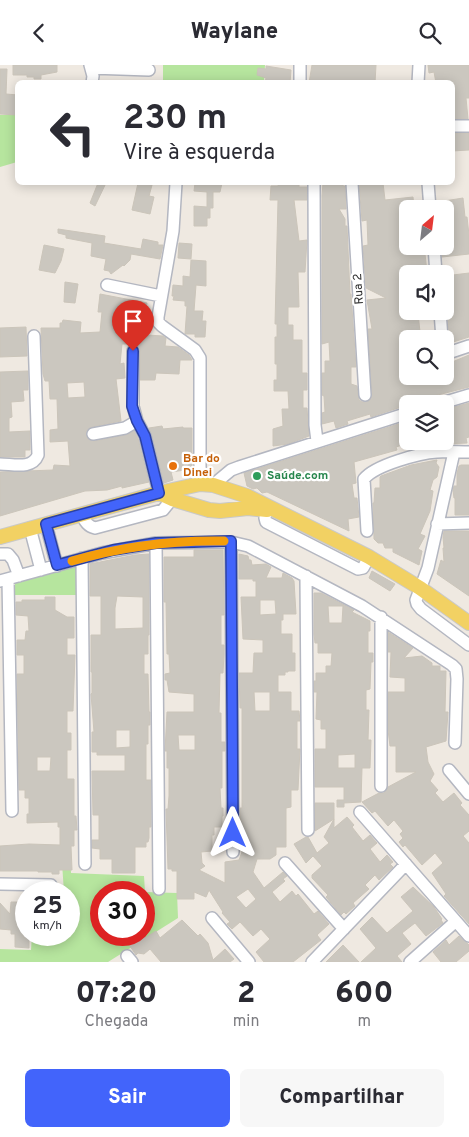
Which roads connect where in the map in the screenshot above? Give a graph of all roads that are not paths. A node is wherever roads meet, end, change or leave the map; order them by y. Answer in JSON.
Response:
{"nodes":[{"id":1,"x":300,"y":65,"type":"edge"},
{"id":2,"x":419,"y":65,"type":"edge"},
{"id":3,"x":91,"y":66,"type":"edge"},
{"id":4,"x":149,"y":70,"type":"dead end"},
{"id":5,"x":92,"y":80,"type":"edge"},
{"id":6,"x":300,"y":80,"type":"edge"},
{"id":7,"x":418,"y":80,"type":"edge"},
{"id":8,"x":455,"y":126,"type":"edge"},
{"id":9,"x":469,"y":126,"type":"edge"},
{"id":10,"x":176,"y":185,"type":"edge"},
{"id":11,"x":314,"y":185,"type":"edge"},
{"id":12,"x":352,"y":185,"type":"edge"},
{"id":13,"x":428,"y":185,"type":"edge"},
{"id":14,"x":429,"y":200,"type":"edge"},
{"id":15,"x":107,"y":285,"type":"dead end"},
{"id":16,"x":161,"y":296,"type":"junction"},
{"id":17,"x":34,"y":336,"type":"dead end"},
{"id":18,"x":469,"y":347,"type":"edge"},
{"id":19,"x":133,"y":351,"type":"dead end"},
{"id":20,"x":454,"y":351,"type":"edge"},
{"id":21,"x":365,"y":395,"type":"dead end"},
{"id":22,"x":469,"y":395,"type":"edge"},
{"id":23,"x":454,"y":400,"type":"edge"},
{"id":24,"x":399,"y":416,"type":"edge"},
{"id":25,"x":137,"y":421,"type":"junction"},
{"id":26,"x":93,"y":434,"type":"dead end"},
{"id":27,"x":317,"y":441,"type":"junction"},
{"id":28,"x":469,"y":452,"type":"edge"},
{"id":29,"x":454,"y":453,"type":"junction"},
{"id":30,"x":0,"y":464,"type":"edge"},
{"id":31,"x":231,"y":470,"type":"junction"},
{"id":32,"x":203,"y":485,"type":"junction"},
{"id":33,"x":231,"y":490,"type":"junction"},
{"id":34,"x":165,"y":496,"type":"junction"},
{"id":35,"x":196,"y":507,"type":"junction"},
{"id":36,"x":227,"y":509,"type":"junction"},
{"id":37,"x":272,"y":510,"type":"junction"},
{"id":38,"x":469,"y":523,"type":"edge"},
{"id":39,"x":46,"y":524,"type":"junction"},
{"id":40,"x":437,"y":524,"type":"junction"},
{"id":41,"x":30,"y":528,"type":"junction"},
{"id":42,"x":368,"y":531,"type":"dead end"},
{"id":43,"x":0,"y":537,"type":"edge"},
{"id":44,"x":231,"y":541,"type":"junction"},
{"id":45,"x":156,"y":543,"type":"junction"},
{"id":46,"x":0,"y":554,"type":"edge"},
{"id":47,"x":82,"y":558,"type":"junction"},
{"id":48,"x":57,"y":565,"type":"junction"},
{"id":49,"x":41,"y":570,"type":"junction"},
{"id":50,"x":306,"y":576,"type":"junction"},
{"id":51,"x":9,"y":578,"type":"edge"},
{"id":52,"x":420,"y":588,"type":"junction"},
{"id":53,"x":381,"y":617,"type":"junction"},
{"id":54,"x":469,"y":623,"type":"edge"},
{"id":55,"x":469,"y":645,"type":"edge"},
{"id":56,"x":455,"y":743,"type":"dead end"},
{"id":57,"x":449,"y":770,"type":"dead end"},
{"id":58,"x":381,"y":786,"type":"dead end"},
{"id":59,"x":469,"y":793,"type":"edge"},
{"id":60,"x":12,"y":811,"type":"dead end"},
{"id":61,"x":360,"y":812,"type":"dead end"},
{"id":62,"x":308,"y":830,"type":"dead end"},
{"id":63,"x":233,"y":852,"type":"dead end"},
{"id":64,"x":285,"y":863,"type":"dead end"},
{"id":65,"x":85,"y":864,"type":"dead end"},
{"id":66,"x":406,"y":864,"type":"junction"},
{"id":67,"x":0,"y":884,"type":"edge"},
{"id":68,"x":15,"y":884,"type":"edge"},
{"id":69,"x":159,"y":889,"type":"dead end"},
{"id":70,"x":212,"y":918,"type":"dead end"},
{"id":71,"x":455,"y":922,"type":"junction"},
{"id":72,"x":344,"y":929,"type":"junction"},
{"id":73,"x":469,"y":936,"type":"edge"},
{"id":74,"x":250,"y":962,"type":"edge"},
{"id":75,"x":312,"y":962,"type":"edge"},
{"id":76,"x":410,"y":962,"type":"edge"}],
"edges":[{"from":1,"to":6,"type":"street"},
{"from":2,"to":7,"type":"street"},
{"from":3,"to":4,"type":"street"},
{"from":3,"to":5,"type":"street"},
{"from":8,"to":9,"type":"street"},
{"from":10,"to":16,"type":"street"},
{"from":11,"to":27,"type":"street"},
{"from":12,"to":21,"type":"street","name":"Rua 2"},
{"from":13,"to":14,"type":"street"},
{"from":15,"to":16,"type":"street"},
{"from":16,"to":32,"type":"street"},
{"from":17,"to":30,"type":"street"},
{"from":18,"to":20,"type":"street"},
{"from":19,"to":25,"type":"street"},
{"from":22,"to":23,"type":"street"},
{"from":24,"to":27,"type":"street"},
{"from":25,"to":26,"type":"street"},
{"from":25,"to":34,"type":"street"},
{"from":27,"to":31,"type":"street"},
{"from":28,"to":29,"type":"street"},
{"from":29,"to":40,"type":"street"},
{"from":29,"to":42,"type":"street"},
{"from":31,"to":32,"type":"street"},
{"from":31,"to":33,"type":"street"},
{"from":32,"to":33,"type":"main road"},
{"from":32,"to":34,"type":"main road"},
{"from":32,"to":35,"type":"main road"},
{"from":33,"to":36,"type":"main road"},
{"from":33,"to":37,"type":"main road"},
{"from":34,"to":35,"type":"main road"},
{"from":34,"to":39,"type":"main road"},
{"from":35,"to":36,"type":"main road"},
{"from":36,"to":37,"type":"main road"},
{"from":37,"to":52,"type":"main road"},
{"from":38,"to":40,"type":"street"},
{"from":39,"to":41,"type":"main road"},
{"from":39,"to":48,"type":"street"},
{"from":40,"to":52,"type":"street"},
{"from":41,"to":43,"type":"main road"},
{"from":41,"to":49,"type":"street"},
{"from":44,"to":45,"type":"street"},
{"from":44,"to":50,"type":"street"},
{"from":44,"to":63,"type":"street"},
{"from":45,"to":47,"type":"street"},
{"from":45,"to":69,"type":"street"},
{"from":46,"to":51,"type":"street"},
{"from":47,"to":48,"type":"street"},
{"from":47,"to":65,"type":"street"},
{"from":48,"to":49,"type":"street"},
{"from":49,"to":51,"type":"street"},
{"from":50,"to":53,"type":"street"},
{"from":50,"to":62,"type":"street"},
{"from":51,"to":60,"type":"street"},
{"from":52,"to":54,"type":"main road"},
{"from":52,"to":55,"type":"street"},
{"from":53,"to":56,"type":"street"},
{"from":53,"to":58,"type":"street"},
{"from":57,"to":59,"type":"street"},
{"from":61,"to":66,"type":"street"},
{"from":64,"to":72,"type":"street"},
{"from":66,"to":71,"type":"street"},
{"from":66,"to":72,"type":"street"},
{"from":67,"to":68,"type":"street"},
{"from":70,"to":74,"type":"street"},
{"from":71,"to":73,"type":"street"},
{"from":71,"to":76,"type":"street"},
{"from":72,"to":75,"type":"street"}]}
